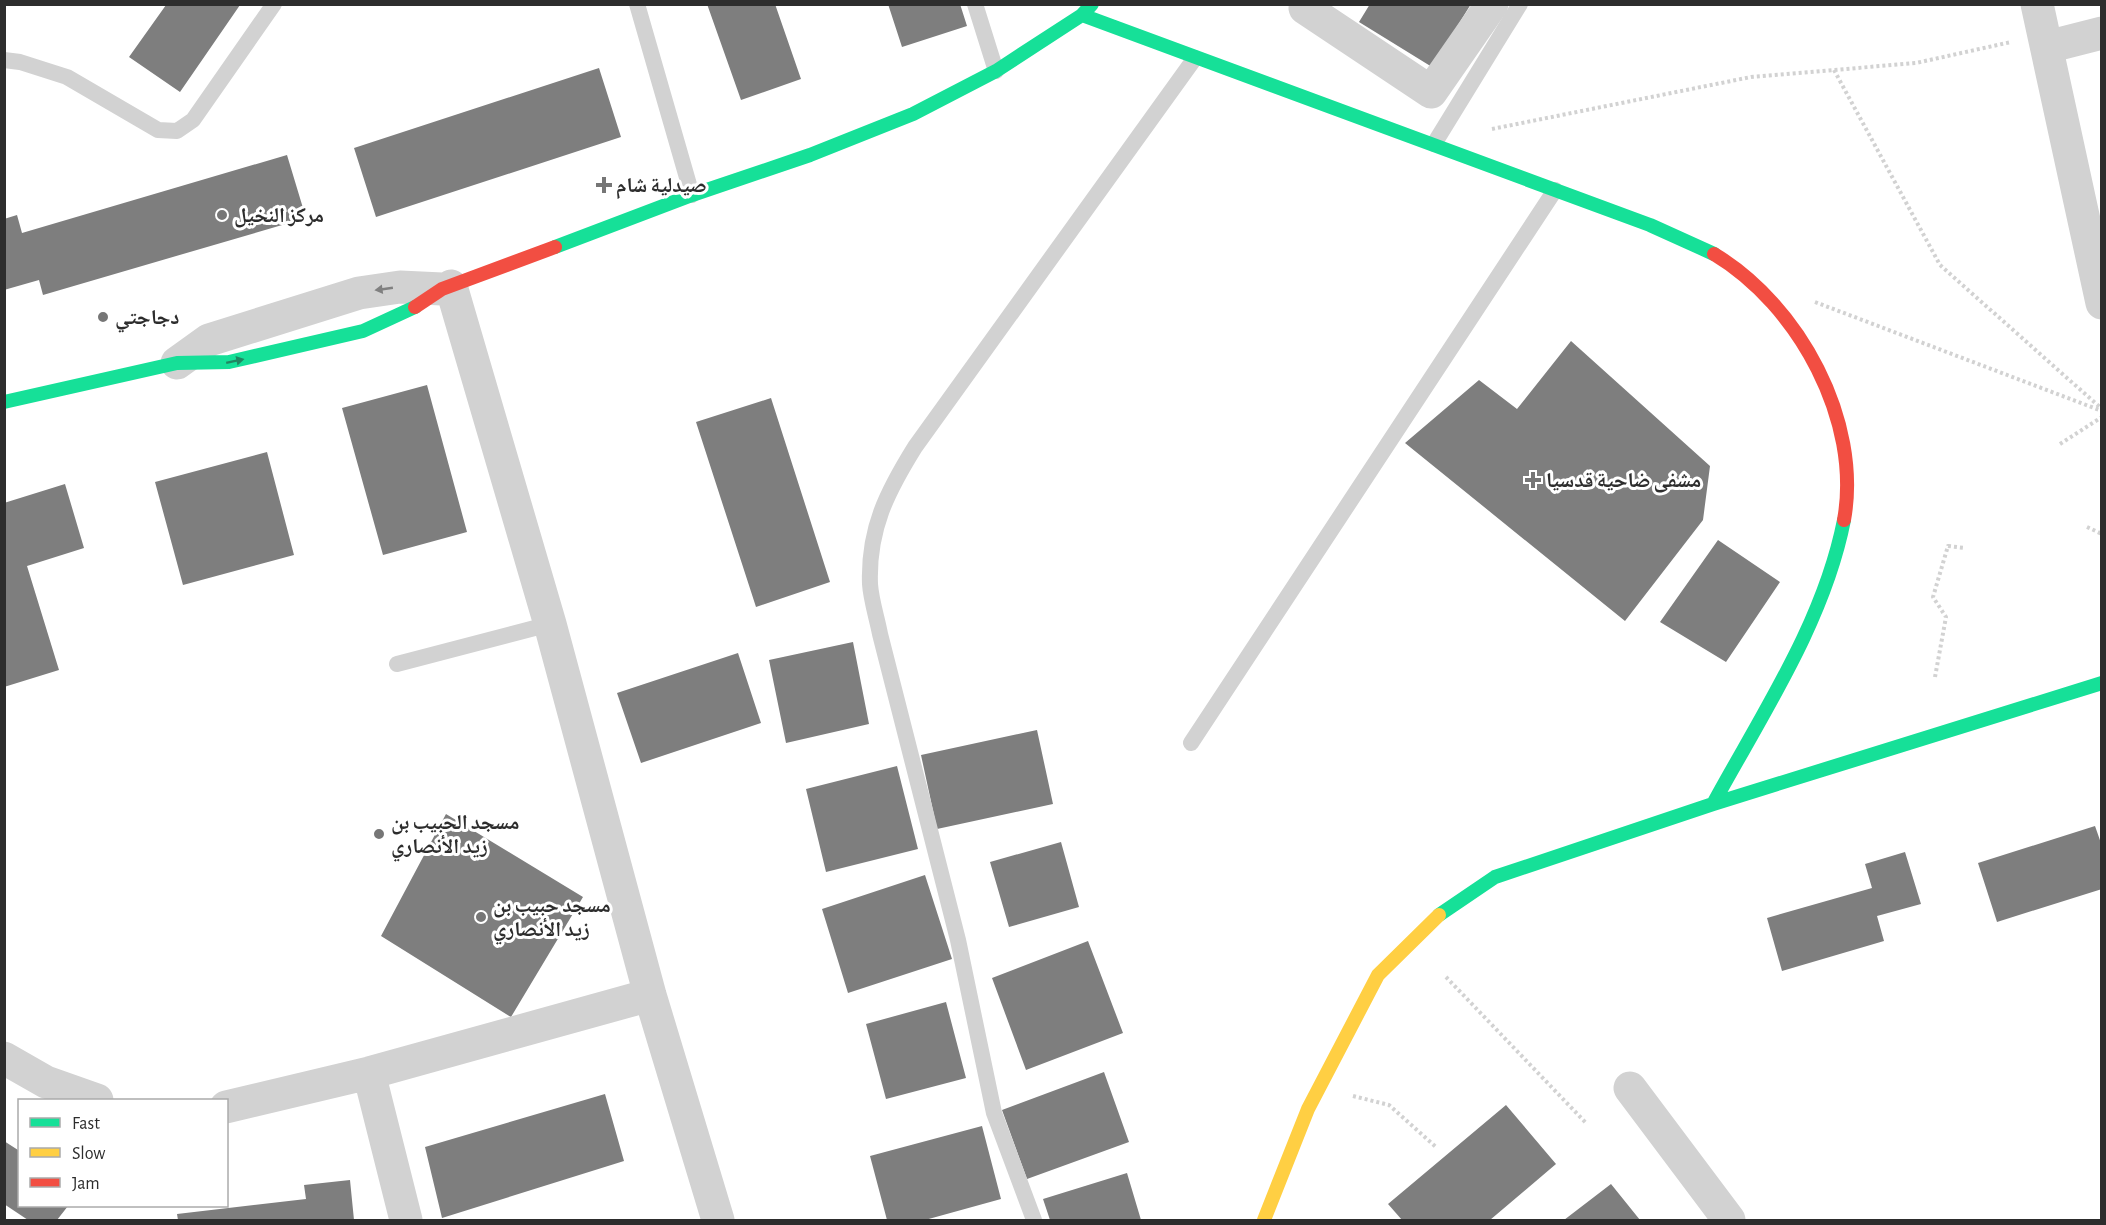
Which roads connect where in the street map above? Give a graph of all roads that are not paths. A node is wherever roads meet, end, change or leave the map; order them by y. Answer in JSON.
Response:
{"nodes":[{"id":1,"x":274,"y":4,"type":"edge"},
{"id":2,"x":637,"y":4,"type":"edge"},
{"id":3,"x":975,"y":4,"type":"edge"},
{"id":4,"x":1092,"y":4,"type":"edge"},
{"id":5,"x":1308,"y":4,"type":"edge"},
{"id":6,"x":1492,"y":4,"type":"edge"},
{"id":7,"x":1520,"y":4,"type":"edge"},
{"id":8,"x":1082,"y":15,"type":"junction"},
{"id":9,"x":2042,"y":29,"type":"edge"},
{"id":10,"x":2102,"y":33,"type":"edge"},
{"id":11,"x":1195,"y":58,"type":"junction"},
{"id":12,"x":4,"y":60,"type":"edge"},
{"id":13,"x":996,"y":71,"type":"junction"},
{"id":14,"x":1434,"y":144,"type":"junction"},
{"id":15,"x":1555,"y":190,"type":"junction"},
{"id":16,"x":692,"y":195,"type":"junction"},
{"id":17,"x":447,"y":288,"type":"junction"},
{"id":18,"x":2102,"y":303,"type":"edge"},
{"id":19,"x":177,"y":363,"type":"joint"},
{"id":20,"x":4,"y":402,"type":"edge"},
{"id":21,"x":550,"y":624,"type":"junction"},
{"id":22,"x":397,"y":664,"type":"dead end"},
{"id":23,"x":2102,"y":683,"type":"edge"},
{"id":24,"x":1191,"y":743,"type":"dead end"},
{"id":25,"x":1713,"y":804,"type":"junction"},
{"id":26,"x":650,"y":995,"type":"junction"},
{"id":27,"x":4,"y":1058,"type":"edge"},
{"id":28,"x":369,"y":1073,"type":"junction"},
{"id":29,"x":1630,"y":1088,"type":"dead end"},
{"id":30,"x":92,"y":1099,"type":"edge"},
{"id":31,"x":228,"y":1107,"type":"edge"},
{"id":32,"x":406,"y":1221,"type":"edge"},
{"id":33,"x":718,"y":1221,"type":"edge"},
{"id":34,"x":1034,"y":1221,"type":"edge"},
{"id":35,"x":1264,"y":1221,"type":"edge"},
{"id":36,"x":1729,"y":1221,"type":"edge"}],
"edges":[{"from":1,"to":12,"type":"lane"},
{"from":2,"to":16,"type":"lane"},
{"from":3,"to":13,"type":"lane"},
{"from":4,"to":8,"type":"street"},
{"from":5,"to":6,"type":"street"},
{"from":7,"to":14,"type":"lane"},
{"from":8,"to":11,"type":"street"},
{"from":8,"to":13,"type":"street"},
{"from":9,"to":10,"type":"street"},
{"from":9,"to":18,"type":"street"},
{"from":11,"to":14,"type":"street"},
{"from":11,"to":34,"type":"lane"},
{"from":13,"to":16,"type":"street"},
{"from":14,"to":15,"type":"street"},
{"from":15,"to":24,"type":"lane"},
{"from":15,"to":25,"type":"street"},
{"from":16,"to":17,"type":"street"},
{"from":17,"to":19,"type":"street"},
{"from":17,"to":21,"type":"street"},
{"from":19,"to":20,"type":"street"},
{"from":21,"to":22,"type":"lane"},
{"from":21,"to":26,"type":"street"},
{"from":23,"to":25,"type":"street"},
{"from":25,"to":35,"type":"street"},
{"from":26,"to":28,"type":"street"},
{"from":26,"to":33,"type":"street"},
{"from":27,"to":30,"type":"street"},
{"from":28,"to":31,"type":"street"},
{"from":28,"to":32,"type":"street"},
{"from":29,"to":36,"type":"street"}]}
